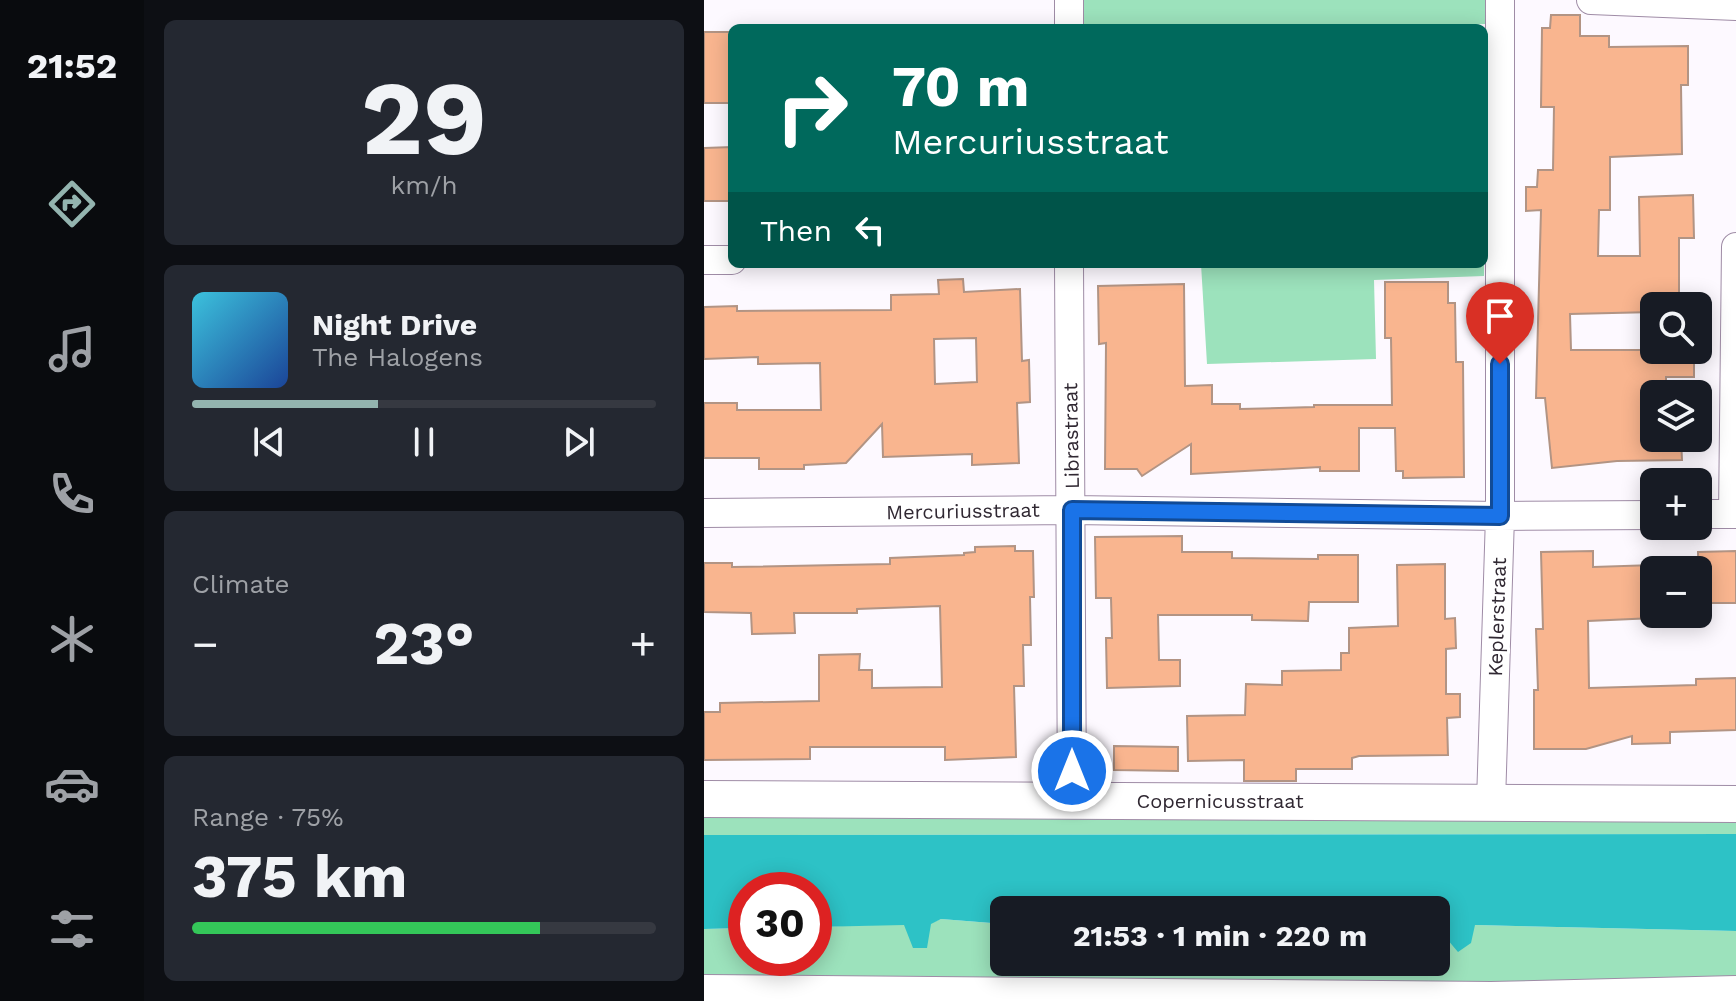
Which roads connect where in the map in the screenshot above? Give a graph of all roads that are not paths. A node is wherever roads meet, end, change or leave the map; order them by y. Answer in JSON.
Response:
{"nodes":[{"id":1,"x":1069,"y":0,"type":"edge"},
{"id":2,"x":1500,"y":0,"type":"edge"},
{"id":3,"x":1591,"y":0,"type":"edge"},
{"id":4,"x":1736,"y":6,"type":"edge"},
{"id":5,"x":1069,"y":24,"type":"edge"},
{"id":6,"x":1736,"y":247,"type":"edge"},
{"id":7,"x":704,"y":260,"type":"edge"},
{"id":8,"x":728,"y":260,"type":"edge"},
{"id":9,"x":1069,"y":268,"type":"edge"},
{"id":10,"x":1072,"y":510,"type":"junction"},
{"id":11,"x":704,"y":513,"type":"edge"},
{"id":12,"x":1712,"y":514,"type":"edge"},
{"id":13,"x":1735,"y":514,"type":"edge"},
{"id":14,"x":1640,"y":515,"type":"edge"},
{"id":15,"x":1500,"y":516,"type":"junction"},
{"id":16,"x":704,"y":799,"type":"edge"},
{"id":17,"x":1072,"y":800,"type":"junction"},
{"id":18,"x":1491,"y":802,"type":"junction"},
{"id":19,"x":1736,"y":804,"type":"edge"},
{"id":20,"x":704,"y":993,"type":"edge"},
{"id":21,"x":1736,"y":994,"type":"edge"},
{"id":22,"x":949,"y":999,"type":"edge"},
{"id":23,"x":1491,"y":1001,"type":"edge"}],
"edges":[{"from":1,"to":5,"type":"street"},
{"from":2,"to":15,"type":"street","name":"Keplerstraat"},
{"from":3,"to":4,"type":"street"},
{"from":6,"to":13,"type":"street"},
{"from":7,"to":8,"type":"street"},
{"from":9,"to":10,"type":"street","name":"Librastraat"},
{"from":10,"to":11,"type":"street","name":"Mercuriusstraat"},
{"from":10,"to":15,"type":"street","name":"Mercuriusstraat"},
{"from":10,"to":17,"type":"street","name":"Librastraat"},
{"from":12,"to":13,"type":"street"},
{"from":14,"to":15,"type":"street","name":"Mercuriusstraat"},
{"from":15,"to":18,"type":"street","name":"Keplerstraat"},
{"from":16,"to":17,"type":"street","name":"Copernicusstraat"},
{"from":17,"to":18,"type":"street","name":"Copernicusstraat"},
{"from":18,"to":19,"type":"street","name":"Copernicusstraat"},
{"from":20,"to":22,"type":"street"},
{"from":21,"to":23,"type":"street"},
{"from":22,"to":23,"type":"street"}]}
